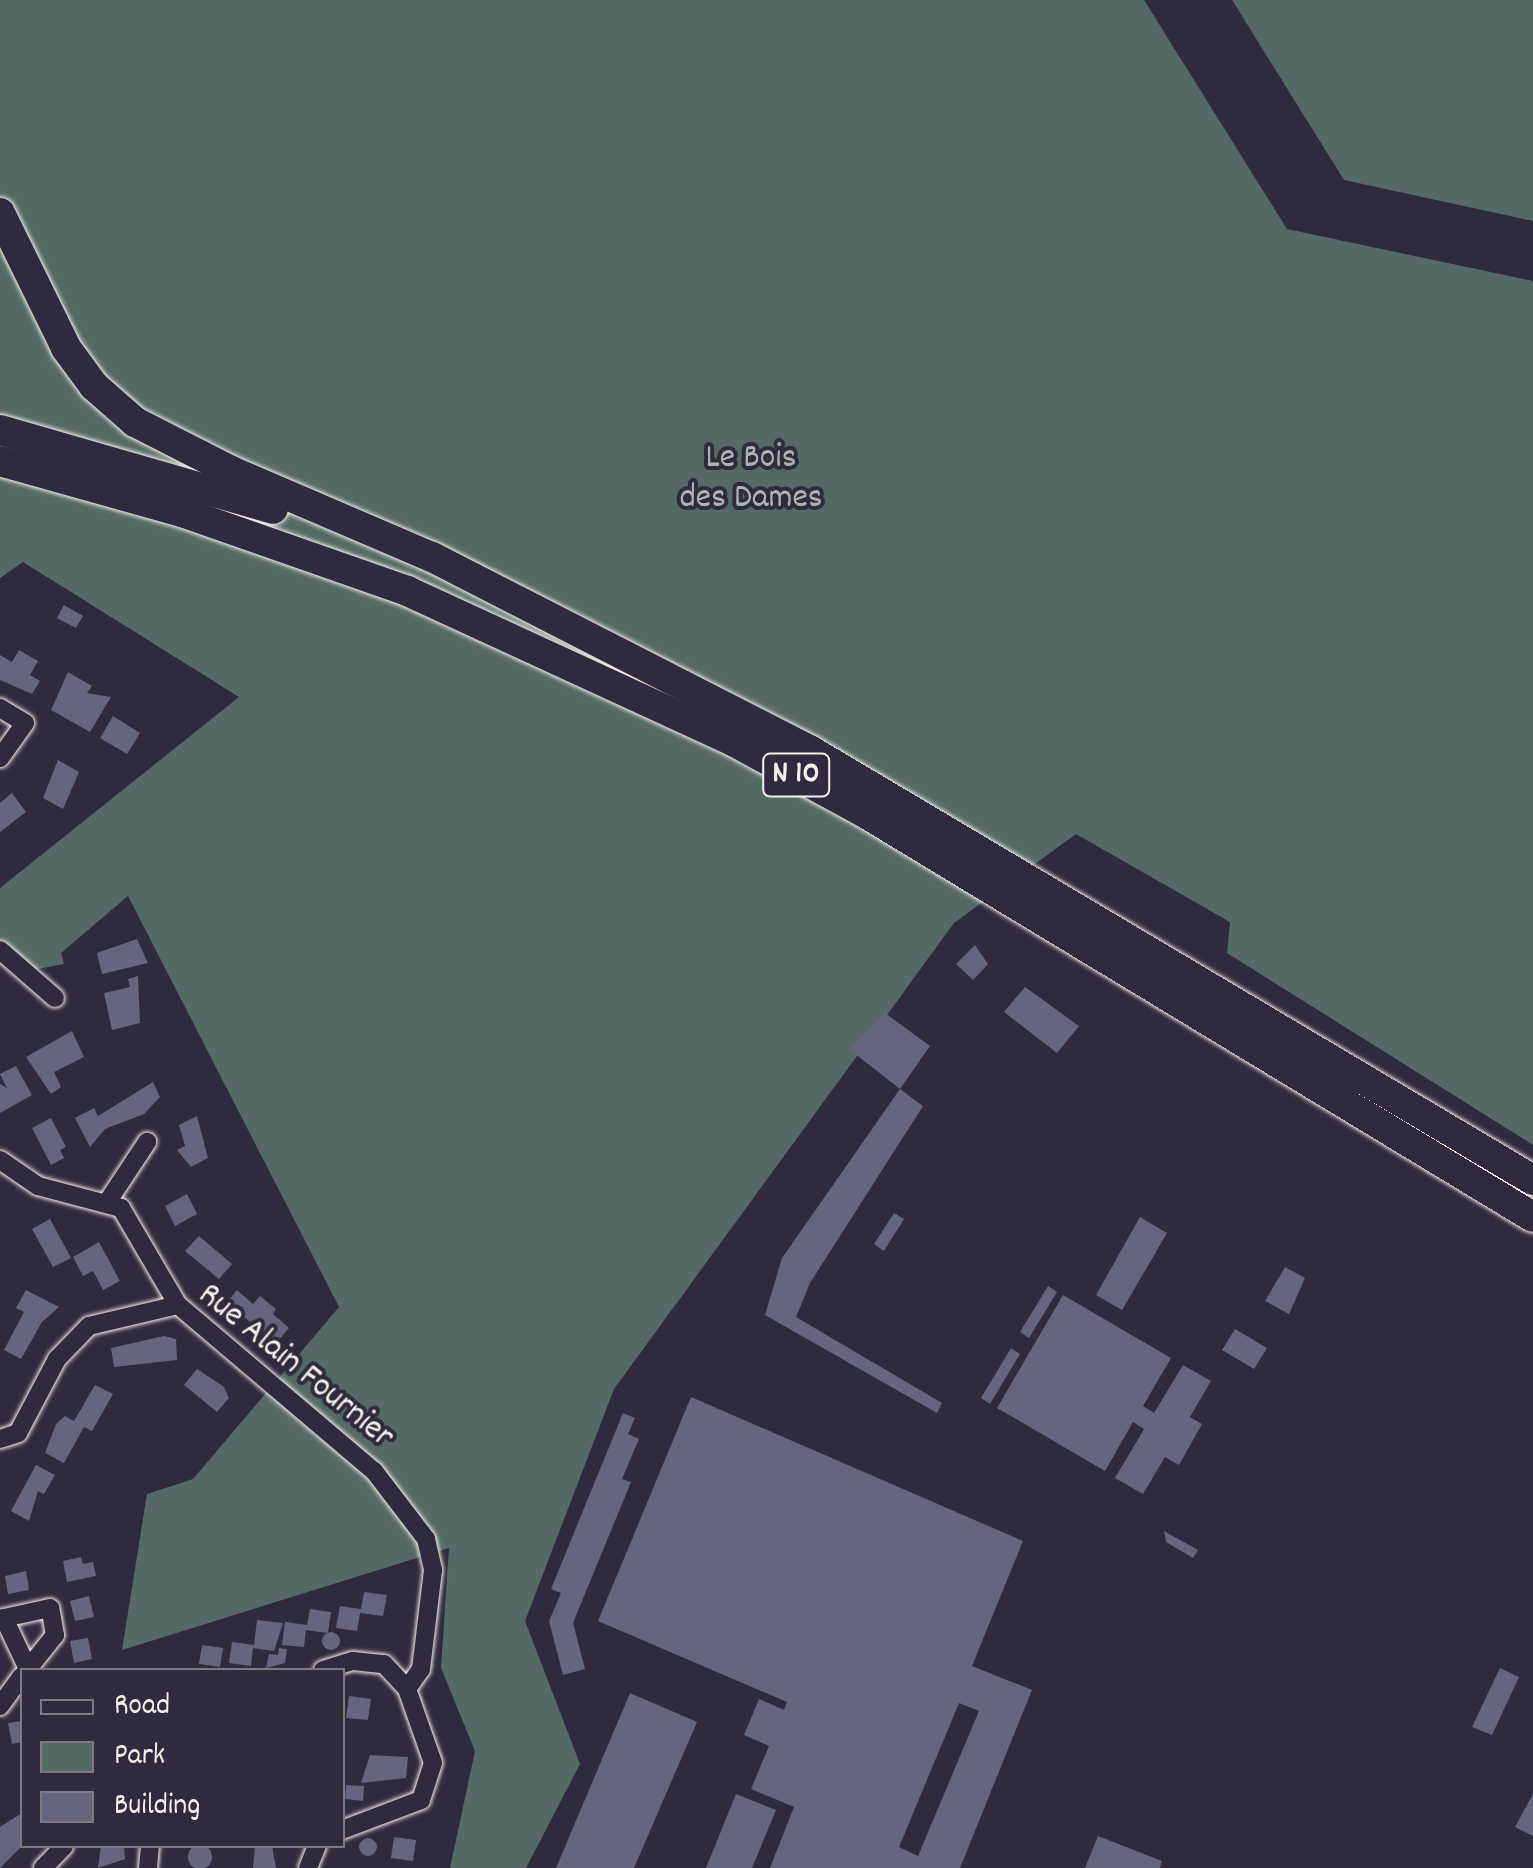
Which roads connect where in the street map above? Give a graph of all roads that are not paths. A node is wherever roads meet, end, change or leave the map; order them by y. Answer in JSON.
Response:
{"nodes":[{"id":1,"x":0,"y":212,"type":"edge"},
{"id":2,"x":0,"y":430,"type":"edge"},
{"id":3,"x":0,"y":460,"type":"edge"},
{"id":4,"x":0,"y":473,"type":"edge"},
{"id":5,"x":182,"y":512,"type":"junction"},
{"id":6,"x":546,"y":617,"type":"junction"},
{"id":7,"x":0,"y":708,"type":"edge"},
{"id":8,"x":2,"y":753,"type":"edge"},
{"id":9,"x":0,"y":950,"type":"edge"},
{"id":10,"x":55,"y":998,"type":"dead end"},
{"id":11,"x":147,"y":1142,"type":"dead end"},
{"id":12,"x":2,"y":1163,"type":"edge"},
{"id":13,"x":1533,"y":1180,"type":"edge"},
{"id":14,"x":108,"y":1202,"type":"junction"},
{"id":15,"x":1533,"y":1217,"type":"edge"},
{"id":16,"x":178,"y":1305,"type":"junction"},
{"id":17,"x":0,"y":1439,"type":"edge"},
{"id":18,"x":333,"y":1668,"type":"edge"},
{"id":19,"x":20,"y":1680,"type":"edge"},
{"id":20,"x":406,"y":1689,"type":"junction"},
{"id":21,"x":0,"y":1706,"type":"edge"},
{"id":22,"x":345,"y":1829,"type":"edge"},
{"id":23,"x":62,"y":1848,"type":"edge"},
{"id":24,"x":43,"y":1868,"type":"edge"}],
"edges":[{"from":1,"to":6,"type":"highway"},
{"from":2,"to":6,"type":"highway","number":"N 10"},
{"from":3,"to":5,"type":"highway","number":"N 10"},
{"from":4,"to":5,"type":"highway"},
{"from":5,"to":15,"type":"highway","number":"N 10"},
{"from":6,"to":13,"type":"highway","number":"N 10"},
{"from":7,"to":8,"type":"street"},
{"from":9,"to":10,"type":"street"},
{"from":11,"to":14,"type":"street"},
{"from":12,"to":14,"type":"street"},
{"from":14,"to":16,"type":"street"},
{"from":16,"to":17,"type":"street","name":"Rue Alain Fournier"},
{"from":16,"to":20,"type":"street","name":"Rue Alain Fournier"},
{"from":18,"to":20,"type":"street"},
{"from":19,"to":21,"type":"street"},
{"from":20,"to":22,"type":"street"},
{"from":23,"to":24,"type":"street"}]}
